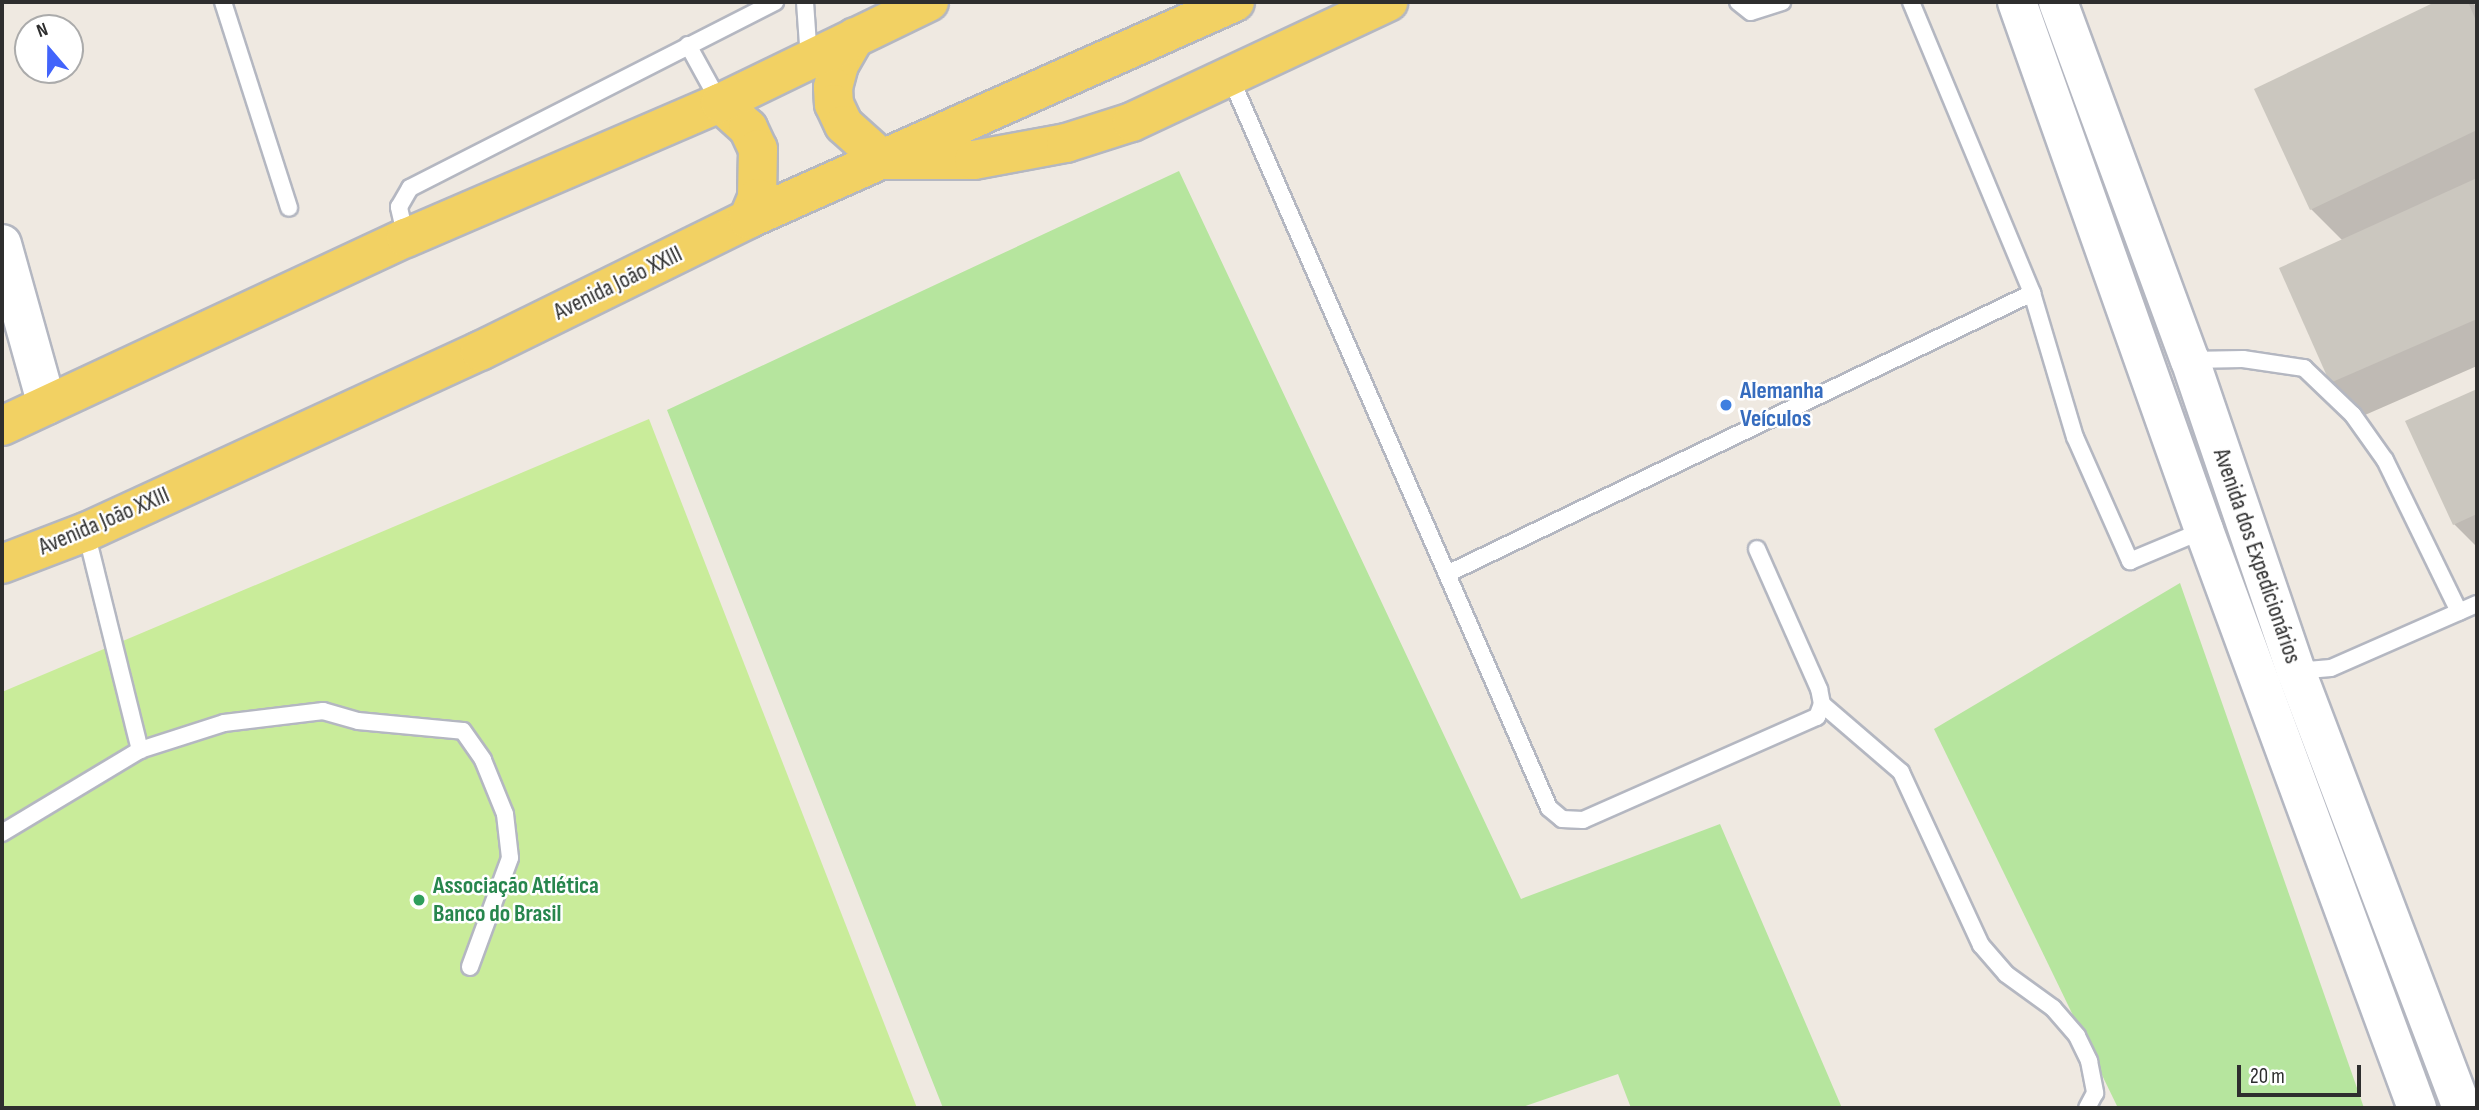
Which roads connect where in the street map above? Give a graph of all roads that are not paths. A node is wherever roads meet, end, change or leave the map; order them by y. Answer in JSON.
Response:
{"nodes":[{"id":1,"x":223,"y":2,"type":"edge"},
{"id":2,"x":775,"y":2,"type":"edge"},
{"id":3,"x":806,"y":2,"type":"edge"},
{"id":4,"x":929,"y":2,"type":"edge"},
{"id":5,"x":1235,"y":2,"type":"edge"},
{"id":6,"x":1388,"y":2,"type":"edge"},
{"id":7,"x":1738,"y":2,"type":"edge"},
{"id":8,"x":1782,"y":2,"type":"edge"},
{"id":9,"x":1912,"y":2,"type":"edge"},
{"id":10,"x":2017,"y":2,"type":"edge"},
{"id":11,"x":2058,"y":2,"type":"edge"},
{"id":12,"x":855,"y":37,"type":"junction"},
{"id":13,"x":688,"y":45,"type":"junction"},
{"id":14,"x":809,"y":59,"type":"junction"},
{"id":15,"x":1231,"y":79,"type":"junction"},
{"id":16,"x":720,"y":103,"type":"junction"},
{"id":17,"x":883,"y":160,"type":"junction"},
{"id":18,"x":289,"y":208,"type":"dead end"},
{"id":19,"x":748,"y":219,"type":"junction"},
{"id":20,"x":406,"y":238,"type":"junction"},
{"id":21,"x":2,"y":244,"type":"edge"},
{"id":22,"x":2032,"y":293,"type":"junction"},
{"id":23,"x":2190,"y":360,"type":"junction"},
{"id":24,"x":47,"y":405,"type":"junction"},
{"id":25,"x":2,"y":426,"type":"edge"},
{"id":26,"x":2204,"y":530,"type":"junction"},
{"id":27,"x":86,"y":532,"type":"junction"},
{"id":28,"x":1757,"y":549,"type":"dead end"},
{"id":29,"x":2,"y":564,"type":"edge"},
{"id":30,"x":1449,"y":573,"type":"junction"},
{"id":31,"x":2477,"y":604,"type":"edge"},
{"id":32,"x":2459,"y":612,"type":"junction"},
{"id":33,"x":2296,"y":671,"type":"junction"},
{"id":34,"x":1822,"y":704,"type":"junction"},
{"id":35,"x":140,"y":750,"type":"junction"},
{"id":36,"x":2,"y":833,"type":"edge"},
{"id":37,"x":470,"y":967,"type":"dead end"},
{"id":38,"x":2087,"y":1108,"type":"edge"},
{"id":39,"x":2417,"y":1108,"type":"edge"},
{"id":40,"x":2462,"y":1108,"type":"edge"}],
"edges":[{"from":1,"to":18,"type":"lane"},
{"from":2,"to":13,"type":"lane"},
{"from":3,"to":14,"type":"lane"},
{"from":4,"to":12,"type":"main road"},
{"from":5,"to":17,"type":"main road","name":"Avenida João XXIII"},
{"from":6,"to":15,"type":"main road"},
{"from":7,"to":8,"type":"lane"},
{"from":9,"to":22,"type":"lane"},
{"from":10,"to":26,"type":"main road","name":"Avenida dos Expedicionários"},
{"from":11,"to":23,"type":"main road","name":"Avenida dos Expedicionários"},
{"from":12,"to":14,"type":"main road"},
{"from":12,"to":17,"type":"main road"},
{"from":13,"to":16,"type":"lane"},
{"from":13,"to":20,"type":"lane"},
{"from":14,"to":16,"type":"main road"},
{"from":15,"to":17,"type":"main road"},
{"from":15,"to":30,"type":"lane"},
{"from":16,"to":19,"type":"main road"},
{"from":16,"to":20,"type":"main road"},
{"from":17,"to":19,"type":"main road","name":"Avenida João XXIII"},
{"from":19,"to":27,"type":"main road","name":"Avenida João XXIII"},
{"from":20,"to":24,"type":"main road"},
{"from":21,"to":24,"type":"main road"},
{"from":22,"to":26,"type":"lane"},
{"from":22,"to":30,"type":"lane"},
{"from":23,"to":32,"type":"lane"},
{"from":23,"to":33,"type":"main road","name":"Avenida dos Expedicionários"},
{"from":24,"to":25,"type":"main road"},
{"from":26,"to":39,"type":"main road","name":"Avenida dos Expedicionários"},
{"from":27,"to":29,"type":"main road","name":"Avenida João XXIII"},
{"from":27,"to":35,"type":"lane"},
{"from":28,"to":34,"type":"lane"},
{"from":30,"to":34,"type":"lane"},
{"from":31,"to":32,"type":"lane"},
{"from":32,"to":33,"type":"lane"},
{"from":33,"to":40,"type":"main road","name":"Avenida dos Expedicionários"},
{"from":34,"to":38,"type":"lane"},
{"from":35,"to":36,"type":"lane"},
{"from":35,"to":37,"type":"lane"}]}
